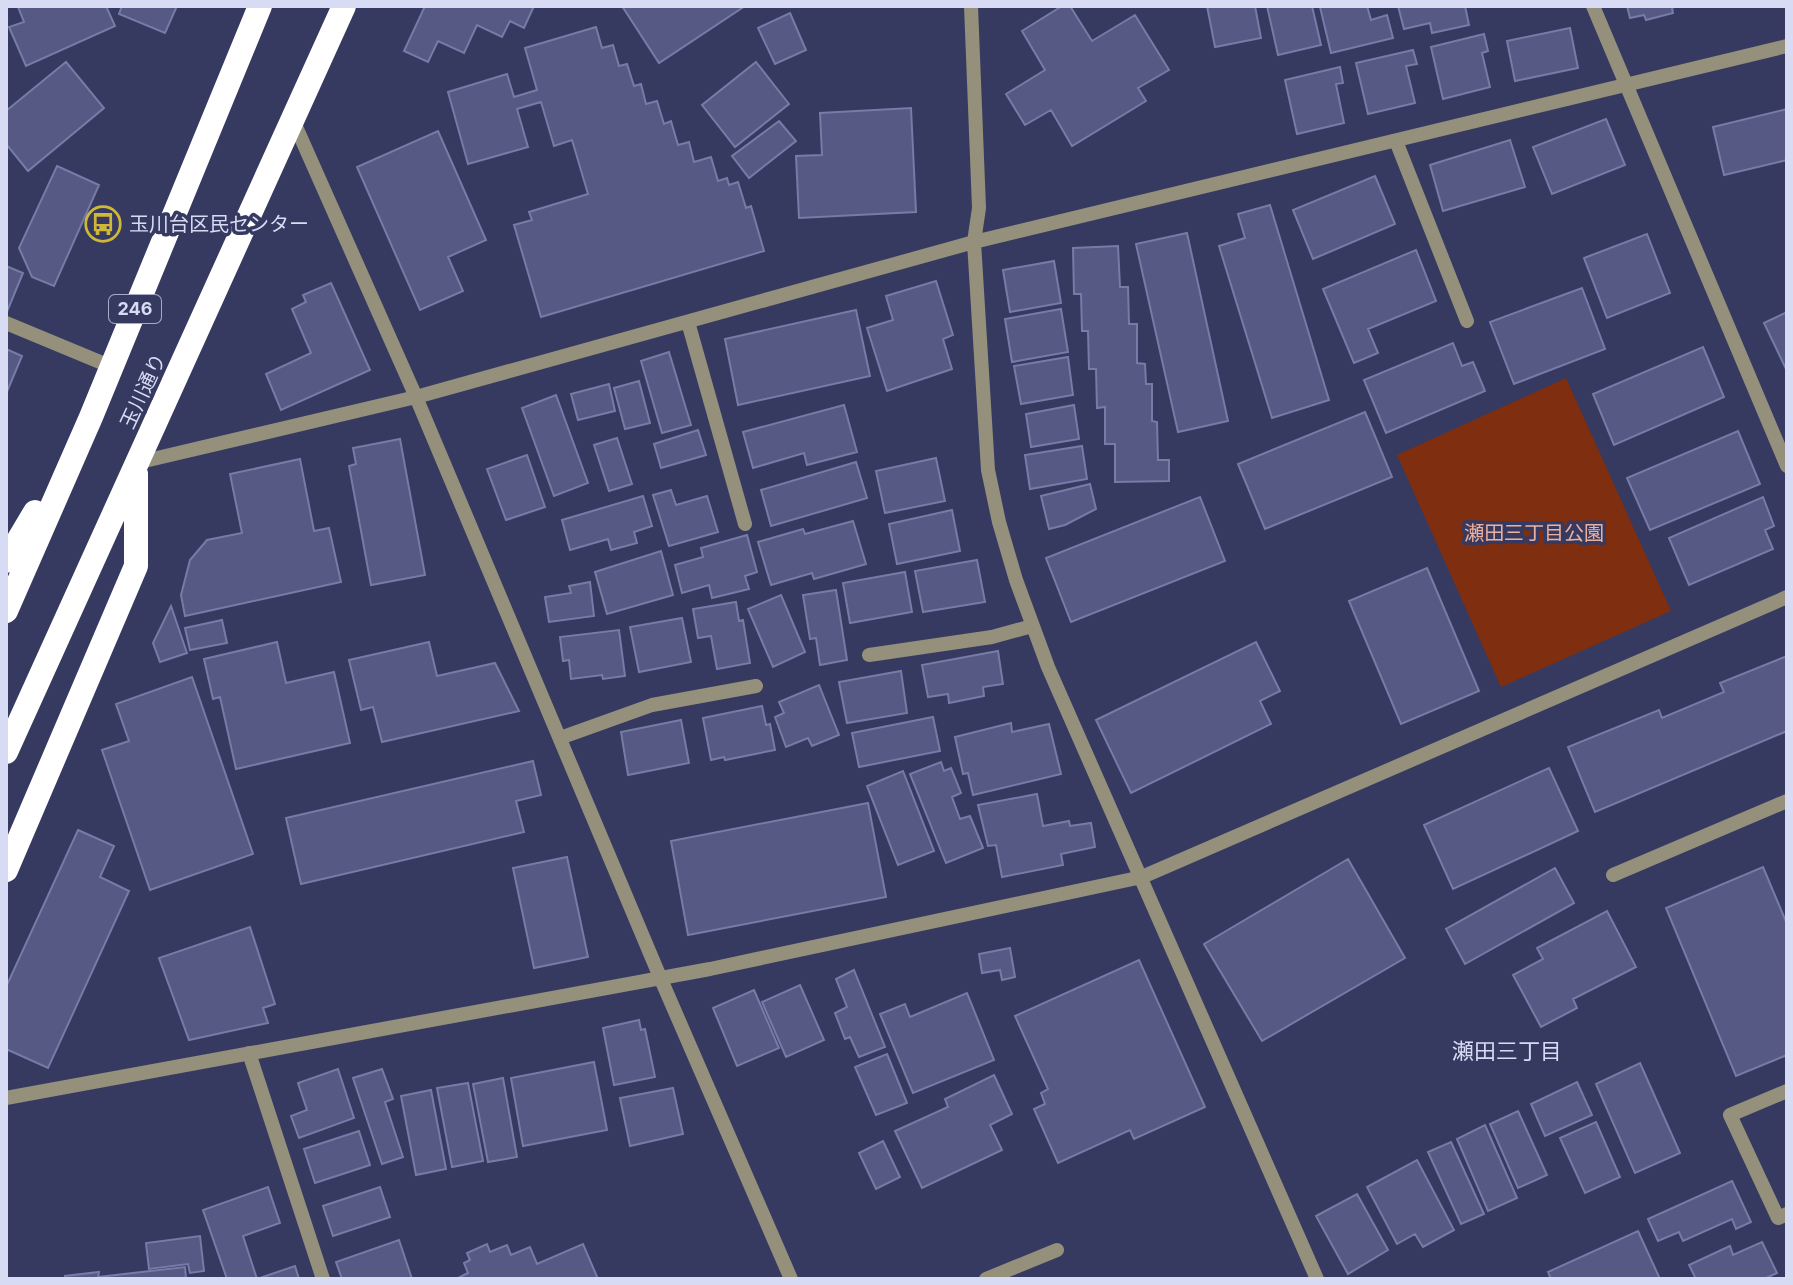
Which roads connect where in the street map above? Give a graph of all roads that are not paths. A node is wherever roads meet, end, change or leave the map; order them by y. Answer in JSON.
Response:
{"nodes":[{"id":1,"x":260,"y":6,"type":"edge"},
{"id":2,"x":344,"y":6,"type":"edge"},
{"id":3,"x":971,"y":6,"type":"edge"},
{"id":4,"x":1593,"y":6,"type":"edge"},
{"id":5,"x":1787,"y":46,"type":"edge"},
{"id":6,"x":1627,"y":85,"type":"junction"},
{"id":7,"x":293,"y":120,"type":"junction"},
{"id":8,"x":1396,"y":141,"type":"junction"},
{"id":9,"x":974,"y":242,"type":"junction"},
{"id":10,"x":1467,"y":321,"type":"dead end"},
{"id":11,"x":688,"y":322,"type":"junction"},
{"id":12,"x":6,"y":323,"type":"edge"},
{"id":13,"x":112,"y":367,"type":"junction"},
{"id":14,"x":416,"y":397,"type":"junction"},
{"id":15,"x":91,"y":417,"type":"junction"},
{"id":16,"x":136,"y":463,"type":"junction"},
{"id":17,"x":1787,"y":466,"type":"edge"},
{"id":18,"x":745,"y":524,"type":"dead end"},
{"id":19,"x":7,"y":556,"type":"edge"},
{"id":20,"x":1787,"y":597,"type":"edge"},
{"id":21,"x":6,"y":611,"type":"edge"},
{"id":22,"x":1032,"y":626,"type":"junction"},
{"id":23,"x":869,"y":655,"type":"dead end"},
{"id":24,"x":756,"y":686,"type":"dead end"},
{"id":25,"x":560,"y":738,"type":"junction"},
{"id":26,"x":6,"y":752,"type":"edge"},
{"id":27,"x":1787,"y":801,"type":"edge"},
{"id":28,"x":6,"y":870,"type":"edge"},
{"id":29,"x":1613,"y":875,"type":"dead end"},
{"id":30,"x":1142,"y":877,"type":"junction"},
{"id":31,"x":660,"y":977,"type":"junction"},
{"id":32,"x":249,"y":1053,"type":"junction"},
{"id":33,"x":1787,"y":1091,"type":"edge"},
{"id":34,"x":6,"y":1098,"type":"edge"},
{"id":35,"x":1787,"y":1214,"type":"edge"},
{"id":36,"x":1057,"y":1250,"type":"dead end"},
{"id":37,"x":323,"y":1279,"type":"edge"},
{"id":38,"x":791,"y":1279,"type":"edge"},
{"id":39,"x":986,"y":1279,"type":"edge"},
{"id":40,"x":1317,"y":1279,"type":"edge"}],
"edges":[{"from":1,"to":13,"type":"highway","name":"玉川通り","number":"246"},
{"from":2,"to":7,"type":"highway","name":"玉川通り"},
{"from":3,"to":9,"type":"street"},
{"from":4,"to":6,"type":"street"},
{"from":5,"to":6,"type":"street"},
{"from":6,"to":8,"type":"street"},
{"from":6,"to":17,"type":"street"},
{"from":7,"to":14,"type":"street"},
{"from":7,"to":16,"type":"highway","name":"玉川通り"},
{"from":8,"to":9,"type":"street"},
{"from":8,"to":10,"type":"street"},
{"from":9,"to":11,"type":"street"},
{"from":9,"to":22,"type":"street"},
{"from":11,"to":14,"type":"street"},
{"from":11,"to":18,"type":"street"},
{"from":12,"to":13,"type":"street"},
{"from":13,"to":15,"type":"highway","name":"玉川通り","number":"246"},
{"from":14,"to":16,"type":"street"},
{"from":14,"to":25,"type":"street"},
{"from":15,"to":19,"type":"highway","number":"246"},
{"from":15,"to":21,"type":"highway","name":"玉川通り","number":"246"},
{"from":16,"to":26,"type":"highway","name":"玉川通り"},
{"from":16,"to":28,"type":"highway"},
{"from":20,"to":30,"type":"street"},
{"from":22,"to":23,"type":"street"},
{"from":22,"to":30,"type":"street"},
{"from":24,"to":25,"type":"street"},
{"from":25,"to":31,"type":"street"},
{"from":27,"to":29,"type":"street"},
{"from":30,"to":31,"type":"street"},
{"from":30,"to":40,"type":"street"},
{"from":31,"to":32,"type":"street"},
{"from":31,"to":38,"type":"street"},
{"from":32,"to":34,"type":"street"},
{"from":32,"to":37,"type":"street"},
{"from":33,"to":35,"type":"street"},
{"from":36,"to":39,"type":"street"}]}
